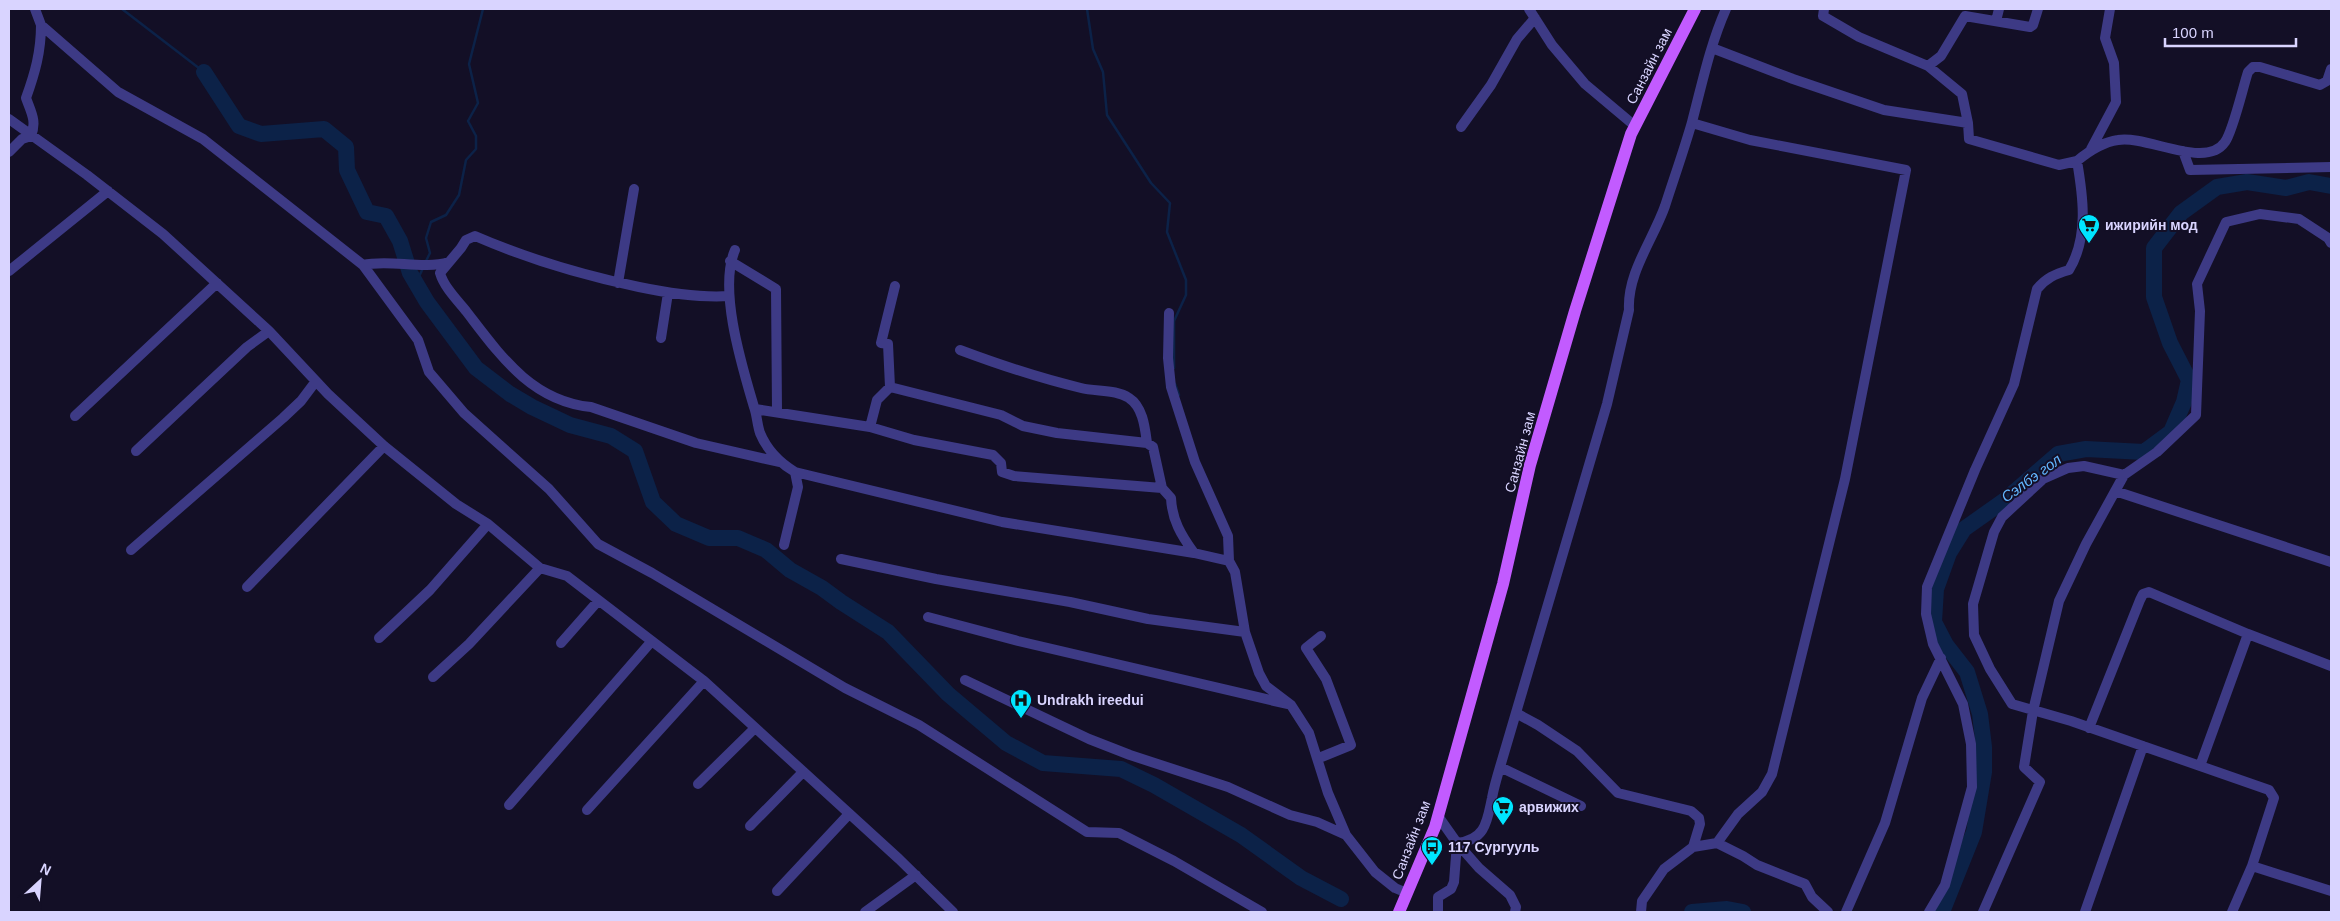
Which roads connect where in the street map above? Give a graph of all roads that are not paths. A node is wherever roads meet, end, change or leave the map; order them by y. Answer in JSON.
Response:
{"nodes":[{"id":1,"x":35,"y":9,"type":"edge"},
{"id":2,"x":1529,"y":9,"type":"edge"},
{"id":3,"x":1695,"y":9,"type":"edge"},
{"id":4,"x":1726,"y":9,"type":"edge"},
{"id":5,"x":1824,"y":9,"type":"edge"},
{"id":6,"x":1999,"y":9,"type":"edge"},
{"id":7,"x":2038,"y":9,"type":"edge"},
{"id":8,"x":2110,"y":9,"type":"edge"},
{"id":9,"x":1535,"y":18,"type":"junction"},
{"id":10,"x":1996,"y":21,"type":"junction"},
{"id":11,"x":41,"y":25,"type":"junction"},
{"id":12,"x":1712,"y":48,"type":"junction"},
{"id":13,"x":1928,"y":66,"type":"junction"},
{"id":14,"x":2331,"y":69,"type":"edge"},
{"id":15,"x":9,"y":119,"type":"edge"},
{"id":16,"x":1692,"y":123,"type":"junction"},
{"id":17,"x":1968,"y":123,"type":"junction"},
{"id":18,"x":1460,"y":126,"type":"dead end"},
{"id":19,"x":1635,"y":126,"type":"junction"},
{"id":20,"x":32,"y":136,"type":"junction"},
{"id":21,"x":2091,"y":149,"type":"junction"},
{"id":22,"x":2183,"y":151,"type":"junction"},
{"id":23,"x":9,"y":152,"type":"edge"},
{"id":24,"x":2077,"y":161,"type":"junction"},
{"id":25,"x":2331,"y":167,"type":"edge"},
{"id":26,"x":634,"y":189,"type":"dead end"},
{"id":27,"x":108,"y":191,"type":"junction"},
{"id":28,"x":2331,"y":243,"type":"edge"},
{"id":29,"x":735,"y":250,"type":"dead end"},
{"id":30,"x":450,"y":261,"type":"junction"},
{"id":31,"x":730,"y":261,"type":"junction"},
{"id":32,"x":362,"y":265,"type":"junction"},
{"id":33,"x":9,"y":271,"type":"edge"},
{"id":34,"x":217,"y":283,"type":"junction"},
{"id":35,"x":618,"y":283,"type":"junction"},
{"id":36,"x":895,"y":286,"type":"dead end"},
{"id":37,"x":668,"y":293,"type":"junction"},
{"id":38,"x":729,"y":296,"type":"junction"},
{"id":39,"x":1169,"y":313,"type":"dead end"},
{"id":40,"x":269,"y":331,"type":"junction"},
{"id":41,"x":661,"y":338,"type":"dead end"},
{"id":42,"x":960,"y":350,"type":"dead end"},
{"id":43,"x":316,"y":382,"type":"junction"},
{"id":44,"x":890,"y":387,"type":"junction"},
{"id":45,"x":755,"y":409,"type":"junction"},
{"id":46,"x":777,"y":411,"type":"junction"},
{"id":47,"x":76,"y":416,"type":"dead end"},
{"id":48,"x":870,"y":427,"type":"junction"},
{"id":49,"x":1147,"y":443,"type":"junction"},
{"id":50,"x":384,"y":446,"type":"junction"},
{"id":51,"x":136,"y":451,"type":"dead end"},
{"id":52,"x":779,"y":462,"type":"junction"},
{"id":53,"x":795,"y":472,"type":"junction"},
{"id":54,"x":2124,"y":475,"type":"junction"},
{"id":55,"x":1162,"y":488,"type":"junction"},
{"id":56,"x":2115,"y":491,"type":"junction"},
{"id":57,"x":488,"y":524,"type":"junction"},
{"id":58,"x":784,"y":545,"type":"dead end"},
{"id":59,"x":131,"y":550,"type":"dead end"},
{"id":60,"x":1194,"y":553,"type":"junction"},
{"id":61,"x":841,"y":559,"type":"dead end"},
{"id":62,"x":1230,"y":561,"type":"junction"},
{"id":63,"x":2331,"y":562,"type":"edge"},
{"id":64,"x":540,"y":568,"type":"junction"},
{"id":65,"x":247,"y":587,"type":"dead end"},
{"id":66,"x":598,"y":601,"type":"junction"},
{"id":67,"x":928,"y":617,"type":"dead end"},
{"id":68,"x":1246,"y":632,"type":"junction"},
{"id":69,"x":2248,"y":634,"type":"junction"},
{"id":70,"x":1321,"y":636,"type":"dead end"},
{"id":71,"x":379,"y":638,"type":"dead end"},
{"id":72,"x":651,"y":642,"type":"junction"},
{"id":73,"x":561,"y":643,"type":"dead end"},
{"id":74,"x":1941,"y":658,"type":"junction"},
{"id":75,"x":2331,"y":666,"type":"edge"},
{"id":76,"x":433,"y":677,"type":"dead end"},
{"id":77,"x":964,"y":680,"type":"dead end"},
{"id":78,"x":704,"y":681,"type":"junction"},
{"id":79,"x":1291,"y":705,"type":"junction"},
{"id":80,"x":2033,"y":711,"type":"junction"},
{"id":81,"x":1516,"y":713,"type":"junction"},
{"id":82,"x":755,"y":728,"type":"junction"},
{"id":83,"x":2089,"y":728,"type":"junction"},
{"id":84,"x":2143,"y":746,"type":"junction"},
{"id":85,"x":1319,"y":758,"type":"junction"},
{"id":86,"x":2200,"y":766,"type":"junction"},
{"id":87,"x":1500,"y":767,"type":"junction"},
{"id":88,"x":803,"y":772,"type":"junction"},
{"id":89,"x":698,"y":784,"type":"dead end"},
{"id":90,"x":509,"y":805,"type":"dead end"},
{"id":91,"x":1581,"y":806,"type":"dead end"},
{"id":92,"x":587,"y":810,"type":"dead end"},
{"id":93,"x":849,"y":814,"type":"junction"},
{"id":94,"x":1438,"y":816,"type":"junction"},
{"id":95,"x":750,"y":826,"type":"dead end"},
{"id":96,"x":1346,"y":836,"type":"junction"},
{"id":97,"x":1457,"y":843,"type":"junction"},
{"id":98,"x":1717,"y":843,"type":"junction"},
{"id":99,"x":1693,"y":847,"type":"junction"},
{"id":100,"x":2252,"y":866,"type":"junction"},
{"id":101,"x":916,"y":875,"type":"junction"},
{"id":102,"x":777,"y":891,"type":"dead end"},
{"id":103,"x":2331,"y":891,"type":"edge"},
{"id":104,"x":1407,"y":893,"type":"junction"},
{"id":105,"x":865,"y":912,"type":"edge"},
{"id":106,"x":953,"y":912,"type":"edge"},
{"id":107,"x":1262,"y":912,"type":"edge"},
{"id":108,"x":1399,"y":912,"type":"edge"},
{"id":109,"x":1438,"y":912,"type":"edge"},
{"id":110,"x":1515,"y":912,"type":"edge"},
{"id":111,"x":1641,"y":912,"type":"edge"},
{"id":112,"x":1828,"y":912,"type":"edge"},
{"id":113,"x":1846,"y":912,"type":"edge"},
{"id":114,"x":1929,"y":912,"type":"edge"},
{"id":115,"x":1983,"y":912,"type":"edge"},
{"id":116,"x":2085,"y":912,"type":"edge"},
{"id":117,"x":2232,"y":912,"type":"edge"}],
"edges":[{"from":1,"to":11,"type":"street"},
{"from":2,"to":9,"type":"street"},
{"from":3,"to":19,"type":"main road","name":"Санзайн зам"},
{"from":4,"to":12,"type":"street"},
{"from":5,"to":13,"type":"street"},
{"from":6,"to":10,"type":"street"},
{"from":7,"to":10,"type":"street"},
{"from":8,"to":21,"type":"street"},
{"from":9,"to":18,"type":"street"},
{"from":9,"to":19,"type":"street"},
{"from":10,"to":13,"type":"street"},
{"from":11,"to":20,"type":"street"},
{"from":11,"to":32,"type":"street"},
{"from":12,"to":16,"type":"street"},
{"from":12,"to":17,"type":"street"},
{"from":13,"to":17,"type":"street"},
{"from":14,"to":22,"type":"street"},
{"from":15,"to":20,"type":"street"},
{"from":16,"to":81,"type":"street"},
{"from":16,"to":98,"type":"street"},
{"from":17,"to":24,"type":"street"},
{"from":19,"to":94,"type":"main road","name":"Санзайн зам"},
{"from":20,"to":23,"type":"street"},
{"from":20,"to":27,"type":"street"},
{"from":21,"to":22,"type":"street"},
{"from":21,"to":24,"type":"street"},
{"from":22,"to":25,"type":"street"},
{"from":24,"to":74,"type":"street"},
{"from":26,"to":35,"type":"street"},
{"from":27,"to":33,"type":"street"},
{"from":27,"to":34,"type":"street"},
{"from":28,"to":54,"type":"street"},
{"from":29,"to":31,"type":"street"},
{"from":30,"to":32,"type":"street"},
{"from":30,"to":35,"type":"street"},
{"from":30,"to":52,"type":"street"},
{"from":31,"to":38,"type":"street"},
{"from":31,"to":46,"type":"street"},
{"from":32,"to":107,"type":"street"},
{"from":34,"to":40,"type":"street"},
{"from":34,"to":47,"type":"street"},
{"from":35,"to":37,"type":"street"},
{"from":36,"to":44,"type":"street"},
{"from":37,"to":38,"type":"street"},
{"from":37,"to":41,"type":"street"},
{"from":38,"to":45,"type":"street"},
{"from":39,"to":62,"type":"street"},
{"from":40,"to":43,"type":"street"},
{"from":40,"to":51,"type":"street"},
{"from":42,"to":49,"type":"street"},
{"from":43,"to":50,"type":"street"},
{"from":43,"to":59,"type":"street"},
{"from":44,"to":48,"type":"street"},
{"from":44,"to":49,"type":"street"},
{"from":45,"to":46,"type":"street"},
{"from":45,"to":52,"type":"street"},
{"from":46,"to":48,"type":"street"},
{"from":48,"to":55,"type":"street"},
{"from":49,"to":55,"type":"street"},
{"from":50,"to":57,"type":"street"},
{"from":50,"to":65,"type":"street"},
{"from":52,"to":53,"type":"street"},
{"from":53,"to":58,"type":"street"},
{"from":53,"to":60,"type":"street"},
{"from":54,"to":56,"type":"street"},
{"from":54,"to":80,"type":"street"},
{"from":55,"to":60,"type":"street"},
{"from":56,"to":63,"type":"street"},
{"from":56,"to":80,"type":"street"},
{"from":57,"to":64,"type":"street"},
{"from":57,"to":71,"type":"street"},
{"from":60,"to":62,"type":"street"},
{"from":61,"to":68,"type":"street"},
{"from":62,"to":68,"type":"street"},
{"from":64,"to":66,"type":"street"},
{"from":64,"to":76,"type":"street"},
{"from":66,"to":72,"type":"street"},
{"from":66,"to":73,"type":"street"},
{"from":67,"to":79,"type":"street"},
{"from":68,"to":79,"type":"street"},
{"from":69,"to":75,"type":"street"},
{"from":69,"to":83,"type":"street"},
{"from":69,"to":86,"type":"street"},
{"from":70,"to":85,"type":"street"},
{"from":72,"to":78,"type":"street"},
{"from":72,"to":90,"type":"street"},
{"from":74,"to":113,"type":"street"},
{"from":74,"to":114,"type":"street"},
{"from":77,"to":96,"type":"street"},
{"from":78,"to":82,"type":"street"},
{"from":78,"to":92,"type":"street"},
{"from":79,"to":85,"type":"street"},
{"from":80,"to":83,"type":"street"},
{"from":80,"to":115,"type":"street"},
{"from":81,"to":87,"type":"street"},
{"from":81,"to":99,"type":"street"},
{"from":82,"to":88,"type":"street"},
{"from":82,"to":89,"type":"street"},
{"from":83,"to":84,"type":"street"},
{"from":84,"to":86,"type":"street"},
{"from":84,"to":116,"type":"street"},
{"from":85,"to":96,"type":"street"},
{"from":86,"to":100,"type":"street"},
{"from":87,"to":91,"type":"street"},
{"from":87,"to":97,"type":"street"},
{"from":88,"to":93,"type":"street"},
{"from":88,"to":95,"type":"street"},
{"from":93,"to":101,"type":"street"},
{"from":93,"to":102,"type":"street"},
{"from":94,"to":97,"type":"street"},
{"from":94,"to":104,"type":"main road","name":"Санзайн зам"},
{"from":96,"to":104,"type":"street"},
{"from":97,"to":109,"type":"street"},
{"from":97,"to":110,"type":"street"},
{"from":98,"to":99,"type":"street"},
{"from":98,"to":112,"type":"street"},
{"from":99,"to":111,"type":"street"},
{"from":100,"to":103,"type":"street"},
{"from":100,"to":117,"type":"street"},
{"from":101,"to":105,"type":"street"},
{"from":101,"to":106,"type":"street"},
{"from":104,"to":108,"type":"main road","name":"Санзайн зам"}]}
